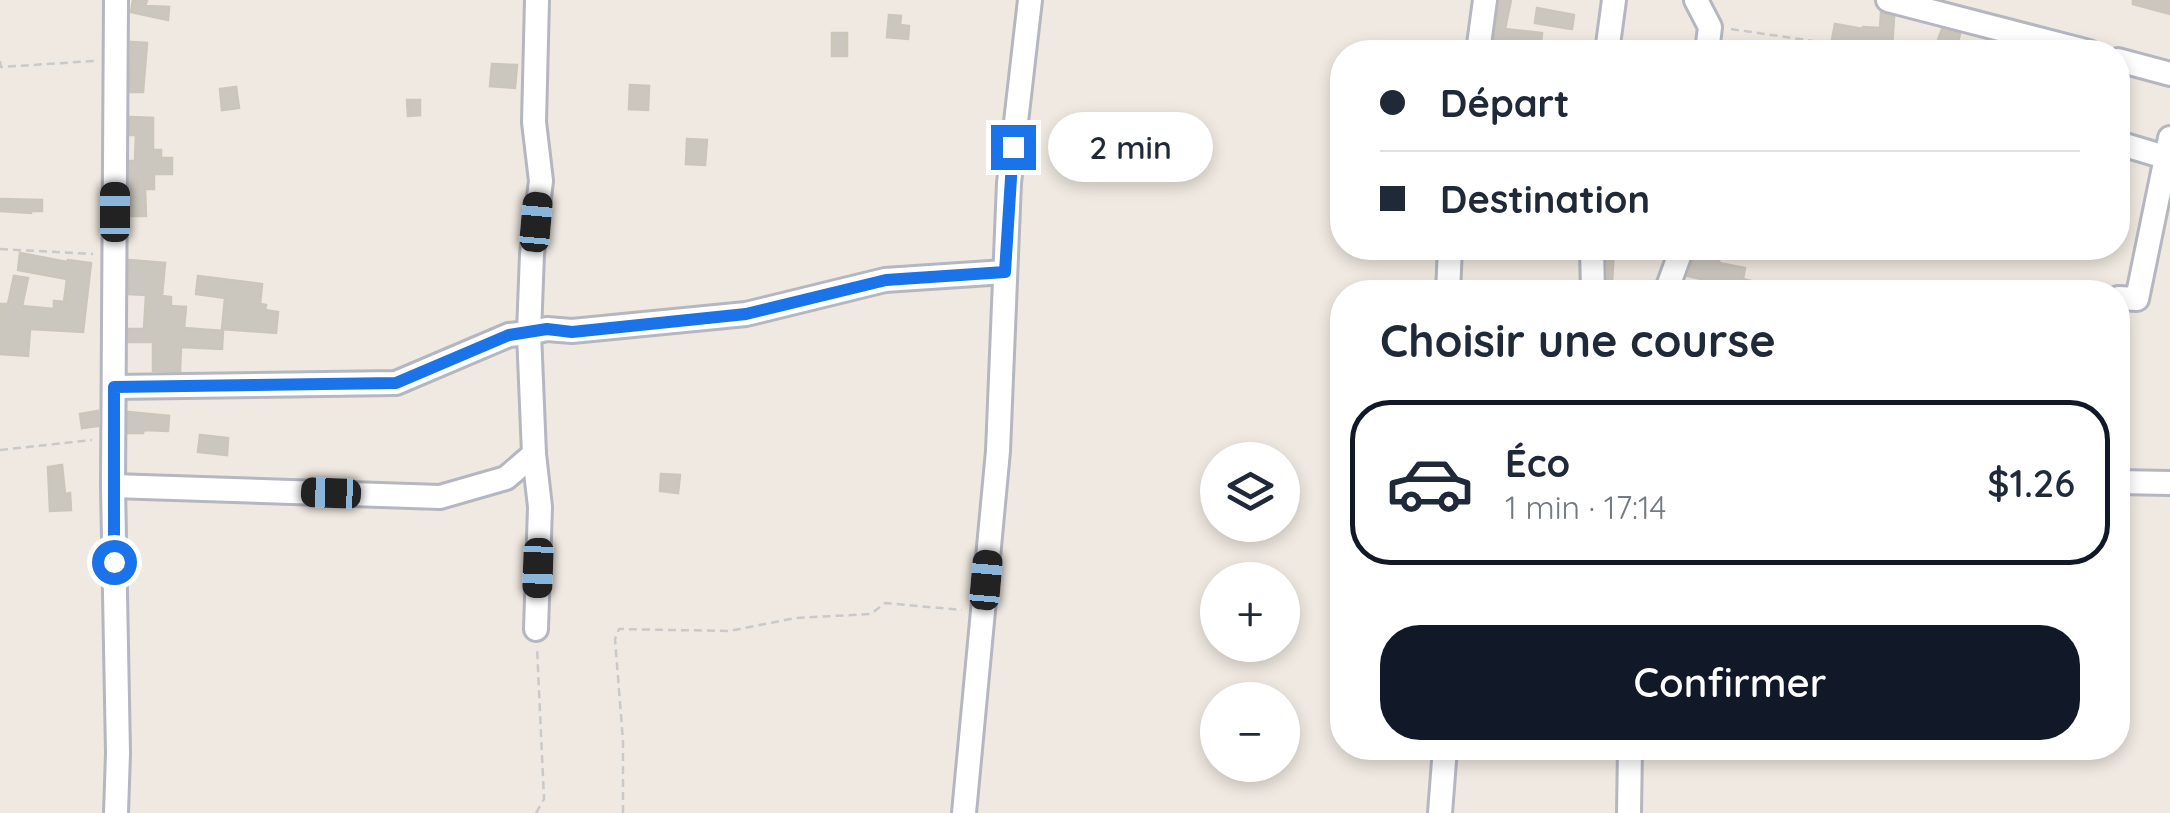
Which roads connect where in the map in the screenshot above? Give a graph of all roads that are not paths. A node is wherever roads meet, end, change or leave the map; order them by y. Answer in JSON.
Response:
{"nodes":[{"id":1,"x":116,"y":0,"type":"edge"},
{"id":2,"x":537,"y":0,"type":"edge"},
{"id":3,"x":1030,"y":0,"type":"edge"},
{"id":4,"x":1485,"y":0,"type":"edge"},
{"id":5,"x":1614,"y":0,"type":"edge"},
{"id":6,"x":1696,"y":0,"type":"edge"},
{"id":7,"x":1888,"y":0,"type":"edge"},
{"id":8,"x":1480,"y":40,"type":"edge"},
{"id":9,"x":1609,"y":40,"type":"edge"},
{"id":10,"x":1708,"y":40,"type":"edge"},
{"id":11,"x":2043,"y":40,"type":"edge"},
{"id":12,"x":2130,"y":63,"type":"edge"},
{"id":13,"x":2170,"y":74,"type":"edge"},
{"id":14,"x":2130,"y":144,"type":"edge"},
{"id":15,"x":2168,"y":147,"type":"edge"},
{"id":16,"x":1005,"y":272,"type":"junction"},
{"id":17,"x":2130,"y":299,"type":"edge"},
{"id":18,"x":529,"y":333,"type":"junction"},
{"id":19,"x":114,"y":387,"type":"junction"},
{"id":20,"x":534,"y":454,"type":"junction"},
{"id":21,"x":2130,"y":482,"type":"edge"},
{"id":22,"x":2170,"y":483,"type":"edge"},
{"id":23,"x":113,"y":486,"type":"junction"},
{"id":24,"x":536,"y":629,"type":"road end"},
{"id":25,"x":1444,"y":760,"type":"edge"},
{"id":26,"x":1630,"y":760,"type":"edge"},
{"id":27,"x":116,"y":813,"type":"edge"},
{"id":28,"x":964,"y":813,"type":"edge"},
{"id":29,"x":1440,"y":813,"type":"edge"},
{"id":30,"x":1629,"y":813,"type":"edge"}],
"edges":[{"from":1,"to":19,"type":"street"},
{"from":2,"to":18,"type":"street"},
{"from":3,"to":16,"type":"street"},
{"from":4,"to":8,"type":"street"},
{"from":5,"to":9,"type":"street"},
{"from":6,"to":10,"type":"street"},
{"from":7,"to":11,"type":"street"},
{"from":12,"to":13,"type":"street"},
{"from":14,"to":15,"type":"street"},
{"from":15,"to":17,"type":"street"},
{"from":16,"to":18,"type":"street"},
{"from":16,"to":28,"type":"street"},
{"from":18,"to":19,"type":"street"},
{"from":18,"to":20,"type":"street"},
{"from":19,"to":23,"type":"street"},
{"from":20,"to":23,"type":"street"},
{"from":20,"to":24,"type":"street"},
{"from":21,"to":22,"type":"street"},
{"from":23,"to":27,"type":"street"},
{"from":25,"to":29,"type":"street"},
{"from":26,"to":30,"type":"street"}]}
